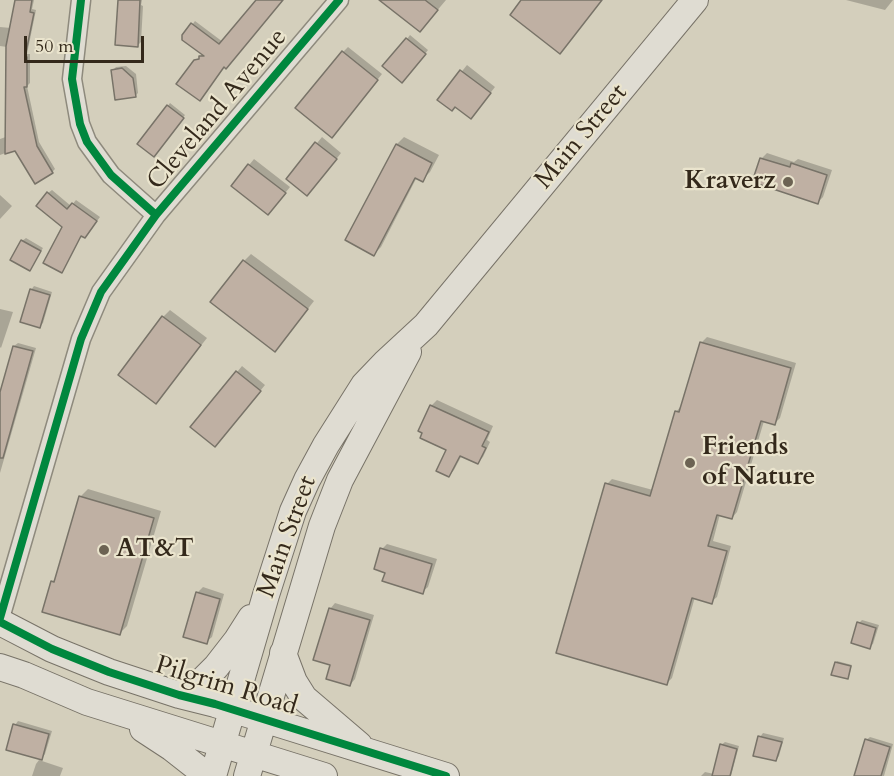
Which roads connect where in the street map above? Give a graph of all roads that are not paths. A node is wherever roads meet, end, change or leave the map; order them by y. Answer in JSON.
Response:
{"nodes":[{"id":1,"x":81,"y":0,"type":"edge"},
{"id":2,"x":339,"y":0,"type":"edge"},
{"id":3,"x":695,"y":0,"type":"edge"},
{"id":4,"x":156,"y":215,"type":"junction"},
{"id":5,"x":421,"y":328,"type":"junction"},
{"id":6,"x":326,"y":445,"type":"junction"},
{"id":7,"x":353,"y":455,"type":"junction"},
{"id":8,"x":266,"y":595,"type":"junction"},
{"id":9,"x":0,"y":620,"type":"edge"},
{"id":10,"x":0,"y":638,"type":"edge"},
{"id":11,"x":52,"y":649,"type":"junction"},
{"id":12,"x":283,"y":653,"type":"junction"},
{"id":13,"x":0,"y":667,"type":"edge"},
{"id":14,"x":179,"y":695,"type":"junction"},
{"id":15,"x":232,"y":710,"type":"junction"},
{"id":16,"x":116,"y":711,"type":"junction"},
{"id":17,"x":222,"y":744,"type":"junction"},
{"id":18,"x":255,"y":747,"type":"edge"},
{"id":19,"x":366,"y":752,"type":"junction"},
{"id":20,"x":420,"y":768,"type":"junction"},
{"id":21,"x":288,"y":772,"type":"edge"},
{"id":22,"x":203,"y":776,"type":"edge"},
{"id":23,"x":213,"y":776,"type":"edge"},
{"id":24,"x":324,"y":776,"type":"edge"},
{"id":25,"x":446,"y":776,"type":"edge"}],
"edges":[{"from":1,"to":4,"type":"street"},
{"from":2,"to":4,"type":"street","name":"Cleveland Avenue"},
{"from":3,"to":5,"type":"main road","name":"Main Street"},
{"from":4,"to":9,"type":"street","name":"Cleveland Avenue"},
{"from":5,"to":6,"type":"main road","name":"Main Street"},
{"from":5,"to":7,"type":"main road","name":"Main Street"},
{"from":6,"to":7,"type":"main road"},
{"from":6,"to":8,"type":"main road","name":"Main Street"},
{"from":7,"to":12,"type":"main road","name":"Main Street"},
{"from":8,"to":14,"type":"main road"},
{"from":8,"to":15,"type":"main road","name":"Main Street"},
{"from":9,"to":11,"type":"main road","name":"Pilgrim Road"},
{"from":10,"to":11,"type":"main road"},
{"from":11,"to":14,"type":"main road","name":"Pilgrim Road"},
{"from":12,"to":18,"type":"main road","name":"Main Street"},
{"from":12,"to":19,"type":"main road"},
{"from":13,"to":16,"type":"main road","name":"Pilgrim Road"},
{"from":14,"to":15,"type":"main road","name":"Pilgrim Road"},
{"from":15,"to":17,"type":"main road","name":"Main Street"},
{"from":15,"to":18,"type":"main road","name":"Pilgrim Road"},
{"from":16,"to":17,"type":"main road","name":"Pilgrim Road"},
{"from":16,"to":22,"type":"main road"},
{"from":17,"to":18,"type":"main road","name":"Pilgrim Road"},
{"from":17,"to":23,"type":"main road","name":"Main Street"},
{"from":18,"to":19,"type":"main road","name":"Pilgrim Road"},
{"from":18,"to":20,"type":"main road"},
{"from":18,"to":21,"type":"main road","name":"Pilgrim Road"},
{"from":19,"to":20,"type":"main road","name":"Pilgrim Road"},
{"from":20,"to":25,"type":"main road","name":"Pilgrim Road"},
{"from":21,"to":24,"type":"main road","name":"Pilgrim Road"}]}
